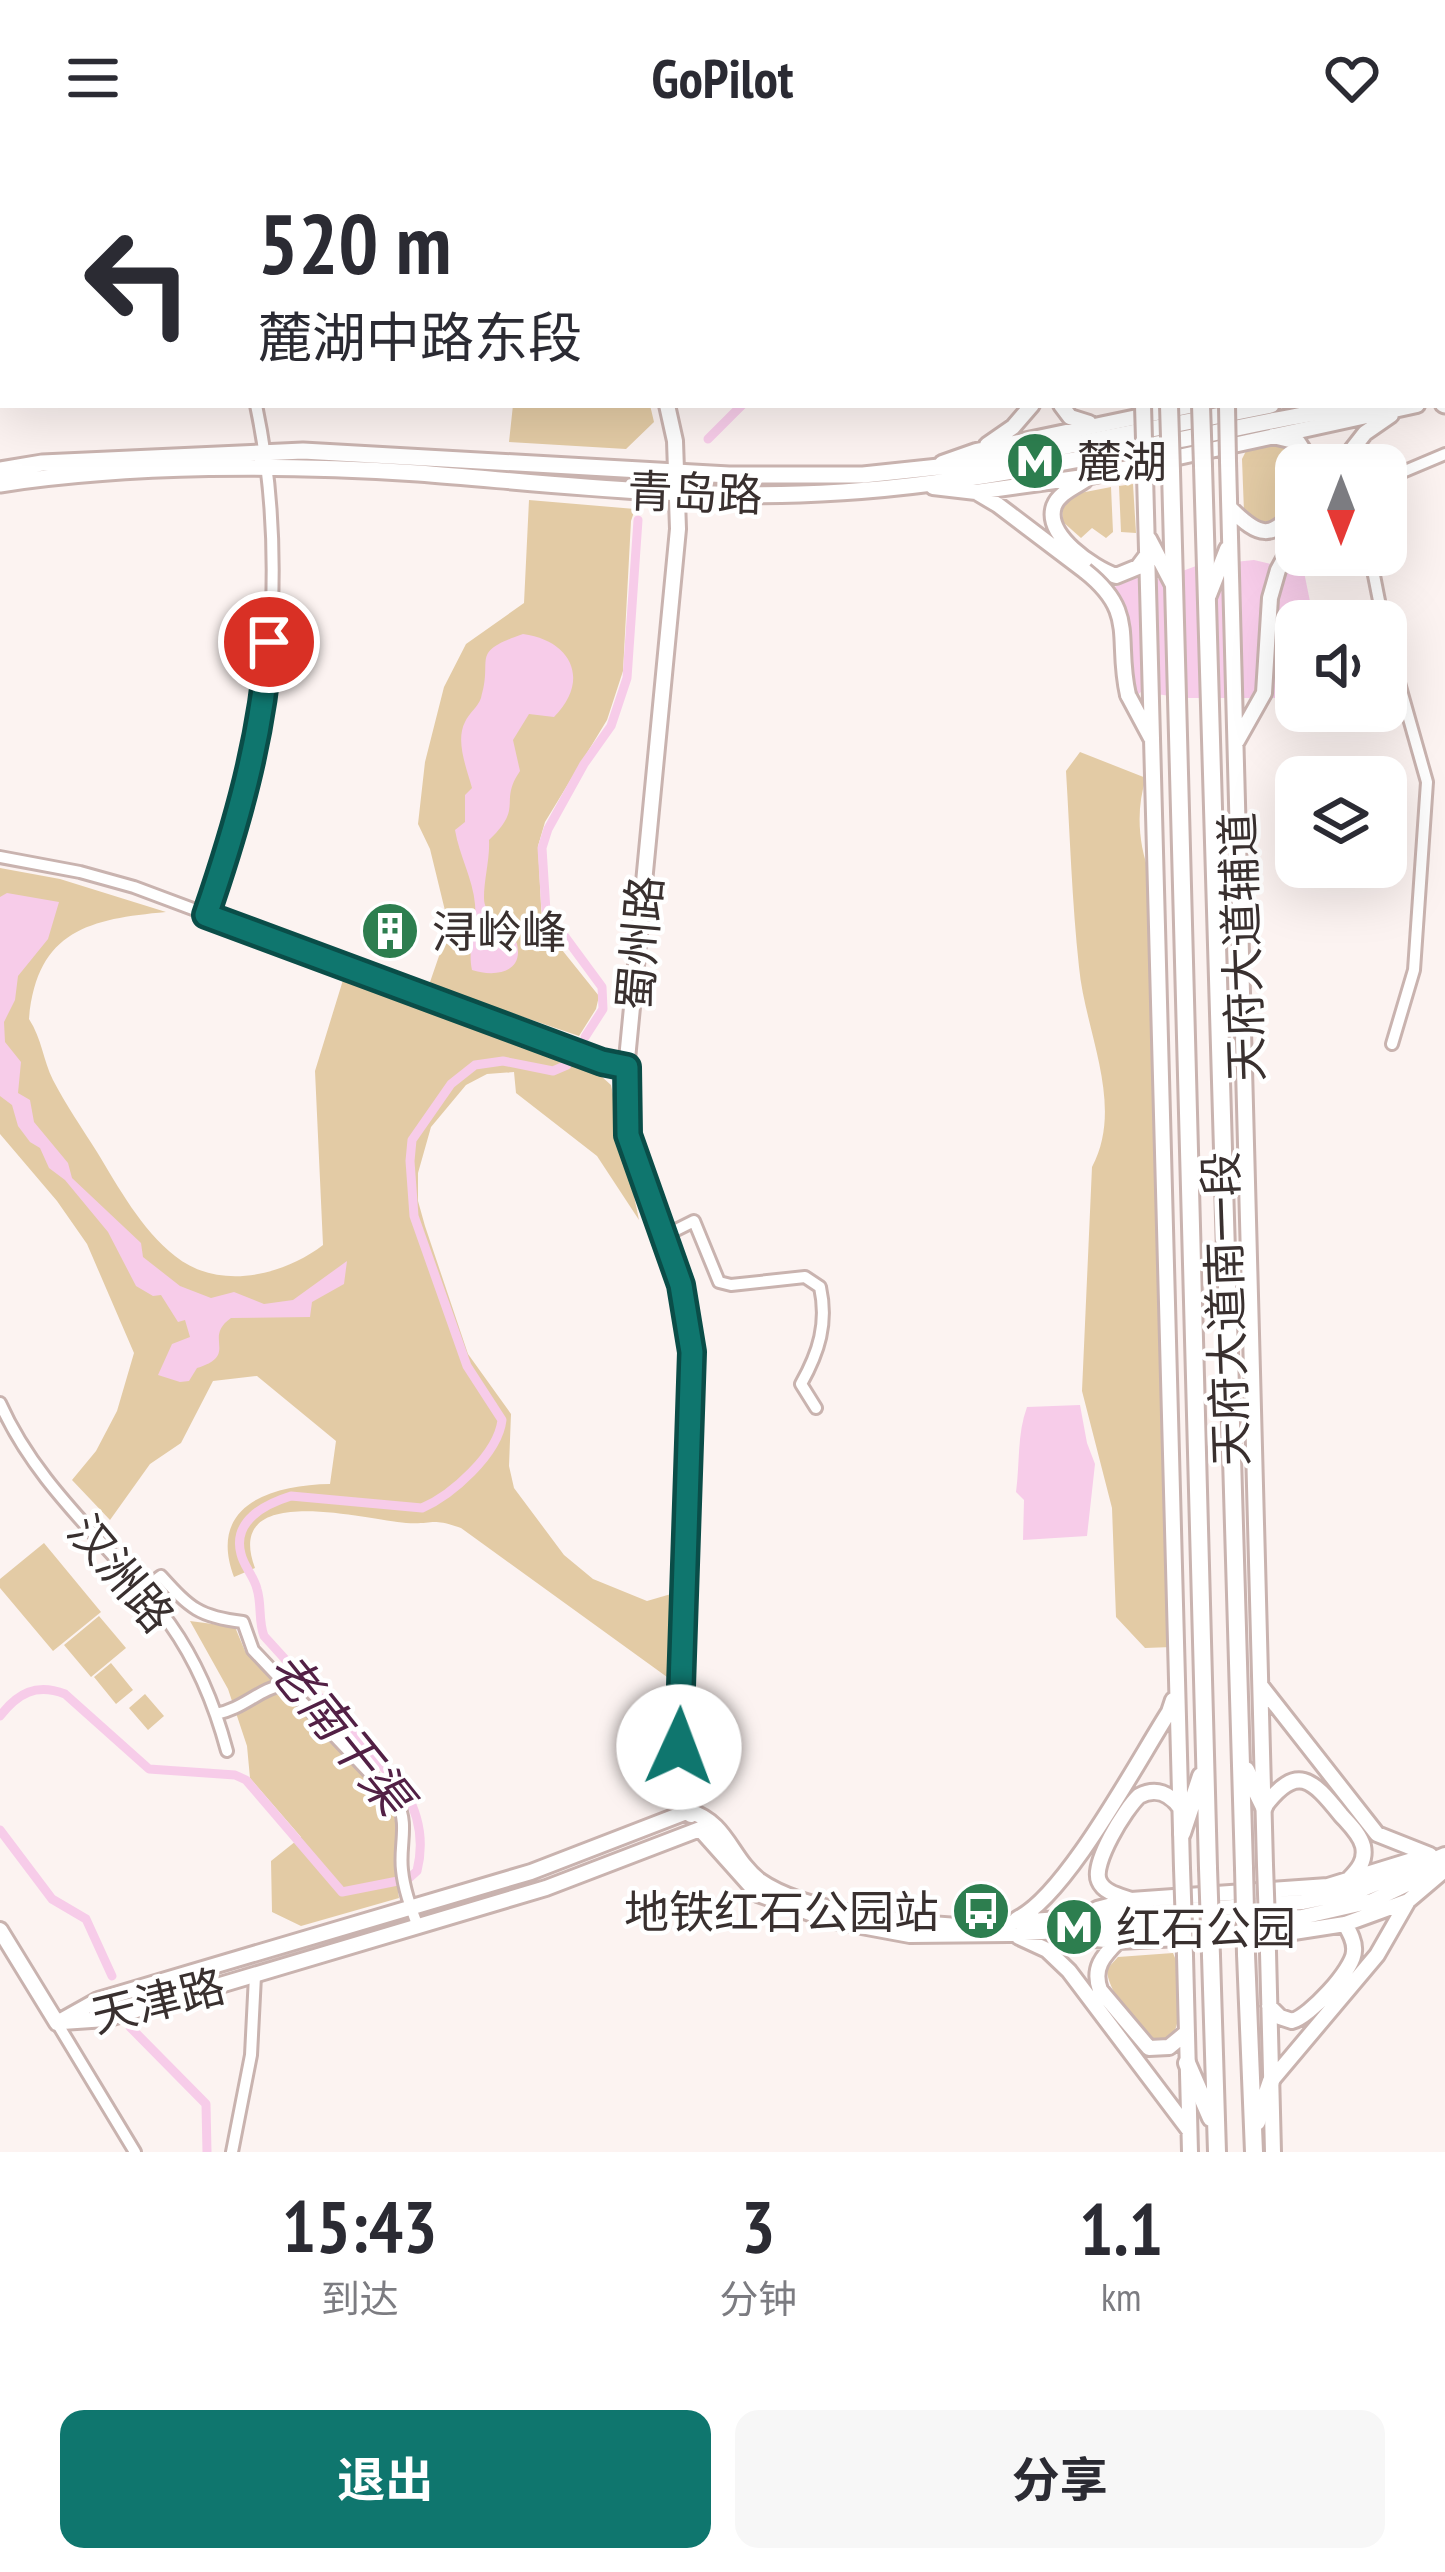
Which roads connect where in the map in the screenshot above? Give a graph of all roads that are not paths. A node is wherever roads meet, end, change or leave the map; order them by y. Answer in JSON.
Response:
{"nodes":[{"id":1,"x":257,"y":408,"type":"edge"},
{"id":2,"x":667,"y":408,"type":"edge"},
{"id":3,"x":1029,"y":408,"type":"edge"},
{"id":4,"x":1064,"y":408,"type":"edge"},
{"id":5,"x":1143,"y":408,"type":"edge"},
{"id":6,"x":1169,"y":408,"type":"edge"},
{"id":7,"x":1183,"y":408,"type":"edge"},
{"id":8,"x":1198,"y":408,"type":"edge"},
{"id":9,"x":1226,"y":408,"type":"edge"},
{"id":10,"x":1255,"y":408,"type":"edge"},
{"id":11,"x":1389,"y":409,"type":"edge"},
{"id":12,"x":1100,"y":425,"type":"junction"},
{"id":13,"x":1268,"y":435,"type":"junction"},
{"id":14,"x":1299,"y":444,"type":"edge"},
{"id":15,"x":1356,"y":444,"type":"edge"},
{"id":16,"x":976,"y":451,"type":"junction"},
{"id":17,"x":1445,"y":454,"type":"edge"},
{"id":18,"x":266,"y":461,"type":"junction"},
{"id":19,"x":0,"y":470,"type":"edge"},
{"id":20,"x":1407,"y":470,"type":"edge"},
{"id":21,"x":677,"y":473,"type":"junction"},
{"id":22,"x":1091,"y":476,"type":"junction"},
{"id":23,"x":927,"y":478,"type":"junction"},
{"id":24,"x":0,"y":484,"type":"edge"},
{"id":25,"x":795,"y":486,"type":"junction"},
{"id":26,"x":976,"y":493,"type":"junction"},
{"id":27,"x":679,"y":494,"type":"junction"},
{"id":28,"x":1230,"y":509,"type":"junction"},
{"id":29,"x":1275,"y":528,"type":"edge"},
{"id":30,"x":1220,"y":558,"type":"junction"},
{"id":31,"x":1158,"y":565,"type":"junction"},
{"id":32,"x":1279,"y":576,"type":"edge"},
{"id":33,"x":1407,"y":711,"type":"edge"},
{"id":34,"x":1152,"y":740,"type":"junction"},
{"id":35,"x":1235,"y":744,"type":"junction"},
{"id":36,"x":0,"y":857,"type":"edge"},
{"id":37,"x":206,"y":915,"type":"junction"},
{"id":38,"x":1392,"y":1044,"type":"dead end"},
{"id":39,"x":627,"y":1067,"type":"junction"},
{"id":40,"x":664,"y":1236,"type":"junction"},
{"id":41,"x":0,"y":1403,"type":"edge"},
{"id":42,"x":816,"y":1408,"type":"dead end"},
{"id":43,"x":142,"y":1590,"type":"junction"},
{"id":44,"x":285,"y":1684,"type":"junction"},
{"id":45,"x":1178,"y":1684,"type":"junction"},
{"id":46,"x":1261,"y":1686,"type":"junction"},
{"id":47,"x":216,"y":1714,"type":"junction"},
{"id":48,"x":227,"y":1751,"type":"dead end"},
{"id":49,"x":1242,"y":1762,"type":"junction"},
{"id":50,"x":1206,"y":1763,"type":"junction"},
{"id":51,"x":1264,"y":1807,"type":"junction"},
{"id":52,"x":1180,"y":1809,"type":"junction"},
{"id":53,"x":688,"y":1811,"type":"junction"},
{"id":54,"x":700,"y":1829,"type":"junction"},
{"id":55,"x":1181,"y":1833,"type":"junction"},
{"id":56,"x":1440,"y":1854,"type":"edge"},
{"id":57,"x":1445,"y":1868,"type":"edge"},
{"id":58,"x":1347,"y":1882,"type":"junction"},
{"id":59,"x":1131,"y":1900,"type":"junction"},
{"id":60,"x":1408,"y":1901,"type":"junction"},
{"id":61,"x":412,"y":1909,"type":"junction"},
{"id":62,"x":1063,"y":1917,"type":"junction"},
{"id":63,"x":1345,"y":1924,"type":"junction"},
{"id":64,"x":418,"y":1927,"type":"junction"},
{"id":65,"x":1008,"y":1928,"type":"junction"},
{"id":66,"x":0,"y":1930,"type":"edge"},
{"id":67,"x":1030,"y":1933,"type":"junction"},
{"id":68,"x":1118,"y":1941,"type":"junction"},
{"id":69,"x":255,"y":1976,"type":"junction"},
{"id":70,"x":1269,"y":2006,"type":"junction"},
{"id":71,"x":57,"y":2023,"type":"junction"},
{"id":72,"x":1186,"y":2033,"type":"junction"},
{"id":73,"x":1187,"y":2063,"type":"junction"},
{"id":74,"x":1271,"y":2081,"type":"junction"},
{"id":75,"x":1216,"y":2130,"type":"junction"},
{"id":76,"x":1189,"y":2131,"type":"junction"},
{"id":77,"x":1254,"y":2143,"type":"edge"},
{"id":78,"x":135,"y":2152,"type":"edge"},
{"id":79,"x":232,"y":2152,"type":"edge"},
{"id":80,"x":1190,"y":2152,"type":"edge"},
{"id":81,"x":1217,"y":2152,"type":"edge"},
{"id":82,"x":1273,"y":2152,"type":"edge"}],
"edges":[{"from":1,"to":18,"type":"street"},
{"from":2,"to":21,"type":"street","name":"蜀州路"},
{"from":3,"to":16,"type":"street"},
{"from":4,"to":12,"type":"street"},
{"from":5,"to":31,"type":"street","bridge":true},
{"from":6,"to":31,"type":"highway","name":"天府大道南一段","bridge":true},
{"from":7,"to":12,"type":"street"},
{"from":8,"to":30,"type":"highway","name":"天府大道南一段","bridge":true},
{"from":9,"to":28,"type":"street","bridge":true},
{"from":10,"to":23,"type":"main road","name":"青岛路"},
{"from":11,"to":13,"type":"street"},
{"from":11,"to":15,"type":"street"},
{"from":11,"to":23,"type":"main road","name":"青岛路"},
{"from":12,"to":16,"type":"street"},
{"from":13,"to":14,"type":"street"},
{"from":13,"to":22,"type":"street"},
{"from":16,"to":23,"type":"street"},
{"from":17,"to":20,"type":"street"},
{"from":18,"to":19,"type":"main road","name":"青岛路"},
{"from":18,"to":21,"type":"main road","name":"青岛路"},
{"from":18,"to":24,"type":"main road","name":"青岛路"},
{"from":18,"to":27,"type":"main road","name":"青岛路"},
{"from":18,"to":37,"type":"street"},
{"from":21,"to":25,"type":"main road","name":"青岛路"},
{"from":21,"to":27,"type":"street","name":"蜀州路"},
{"from":22,"to":26,"type":"street"},
{"from":22,"to":31,"type":"street"},
{"from":23,"to":25,"type":"main road","name":"青岛路"},
{"from":23,"to":26,"type":"street"},
{"from":25,"to":27,"type":"main road","name":"青岛路"},
{"from":26,"to":34,"type":"street","bridge":true},
{"from":27,"to":39,"type":"street","name":"蜀州路"},
{"from":28,"to":29,"type":"street"},
{"from":28,"to":30,"type":"street"},
{"from":30,"to":35,"type":"street","name":"天府大道辅道"},
{"from":30,"to":49,"type":"highway","name":"天府大道南一段"},
{"from":31,"to":34,"type":"street","name":"天府大道辅道"},
{"from":31,"to":50,"type":"highway","name":"天府大道南一段"},
{"from":32,"to":35,"type":"street"},
{"from":33,"to":38,"type":"street"},
{"from":34,"to":45,"type":"street","name":"天府大道辅道"},
{"from":35,"to":46,"type":"street","name":"天府大道辅道"},
{"from":36,"to":37,"type":"street"},
{"from":37,"to":39,"type":"street"},
{"from":39,"to":40,"type":"street","name":"蜀州路"},
{"from":40,"to":42,"type":"street"},
{"from":40,"to":53,"type":"street","name":"蜀州路"},
{"from":41,"to":43,"type":"street","name":"汉洲路"},
{"from":43,"to":44,"type":"street"},
{"from":43,"to":47,"type":"street","name":"汉洲路"},
{"from":44,"to":47,"type":"street"},
{"from":44,"to":61,"type":"street"},
{"from":45,"to":52,"type":"street","name":"天府大道辅道"},
{"from":45,"to":65,"type":"street"},
{"from":46,"to":51,"type":"street","name":"天府大道辅道"},
{"from":46,"to":56,"type":"street"},
{"from":47,"to":48,"type":"street","name":"汉洲路"},
{"from":49,"to":51,"type":"highway"},
{"from":49,"to":77,"type":"highway","name":"天府大道南一段","bridge":true},
{"from":50,"to":55,"type":"highway"},
{"from":50,"to":75,"type":"highway","name":"天府大道南一段","bridge":true},
{"from":51,"to":58,"type":"street"},
{"from":51,"to":70,"type":"street","name":"天府大道辅道","bridge":true},
{"from":52,"to":55,"type":"street","name":"天府大道辅道"},
{"from":52,"to":59,"type":"street"},
{"from":53,"to":54,"type":"street","name":"蜀州路"},
{"from":53,"to":61,"type":"street","name":"天津路"},
{"from":53,"to":65,"type":"street"},
{"from":54,"to":64,"type":"street","name":"天津路"},
{"from":54,"to":65,"type":"street"},
{"from":55,"to":72,"type":"street","name":"天府大道辅道","bridge":true},
{"from":56,"to":58,"type":"street"},
{"from":56,"to":62,"type":"street"},
{"from":57,"to":60,"type":"street"},
{"from":57,"to":67,"type":"street"},
{"from":58,"to":59,"type":"street"},
{"from":59,"to":62,"type":"street"},
{"from":60,"to":63,"type":"street"},
{"from":60,"to":74,"type":"street"},
{"from":61,"to":64,"type":"street"},
{"from":61,"to":71,"type":"street","name":"天津路"},
{"from":62,"to":65,"type":"street"},
{"from":63,"to":68,"type":"street"},
{"from":63,"to":70,"type":"street"},
{"from":64,"to":69,"type":"street","name":"天津路"},
{"from":65,"to":67,"type":"street"},
{"from":65,"to":76,"type":"street"},
{"from":66,"to":71,"type":"street"},
{"from":67,"to":68,"type":"street"},
{"from":68,"to":72,"type":"street"},
{"from":69,"to":71,"type":"street","name":"天津路"},
{"from":69,"to":79,"type":"street"},
{"from":70,"to":74,"type":"street","name":"天府大道辅道"},
{"from":71,"to":78,"type":"street"},
{"from":72,"to":73,"type":"street","name":"天府大道辅道"},
{"from":73,"to":75,"type":"highway"},
{"from":73,"to":76,"type":"street","name":"天府大道辅道"},
{"from":74,"to":77,"type":"highway"},
{"from":74,"to":82,"type":"street","name":"天府大道辅道"},
{"from":75,"to":81,"type":"highway","name":"天府大道南一段"},
{"from":76,"to":80,"type":"street","name":"天府大道辅道"}]}
